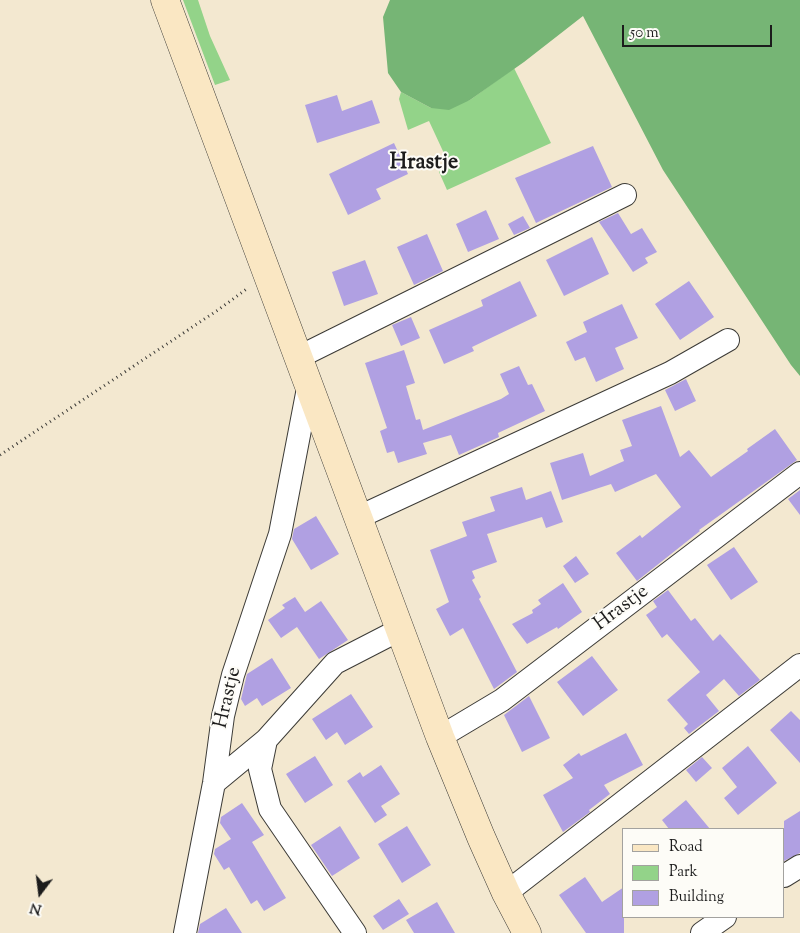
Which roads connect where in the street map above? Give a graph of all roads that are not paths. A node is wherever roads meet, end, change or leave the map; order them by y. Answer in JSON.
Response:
{"nodes":[{"id":1,"x":165,"y":0,"type":"edge"},
{"id":2,"x":625,"y":195,"type":"dead end"},
{"id":3,"x":728,"y":340,"type":"dead end"},
{"id":4,"x":299,"y":357,"type":"junction"},
{"id":5,"x":309,"y":383,"type":"junction"},
{"id":6,"x":800,"y":473,"type":"edge"},
{"id":7,"x":359,"y":517,"type":"junction"},
{"id":8,"x":401,"y":629,"type":"junction"},
{"id":9,"x":800,"y":664,"type":"edge"},
{"id":10,"x":440,"y":736,"type":"junction"},
{"id":11,"x":266,"y":740,"type":"junction"},
{"id":12,"x":214,"y":783,"type":"junction"},
{"id":13,"x":800,"y":866,"type":"edge"},
{"id":14,"x":785,"y":875,"type":"edge"},
{"id":15,"x":506,"y":894,"type":"junction"},
{"id":16,"x":724,"y":918,"type":"edge"},
{"id":17,"x":185,"y":933,"type":"edge"},
{"id":18,"x":355,"y":933,"type":"edge"},
{"id":19,"x":528,"y":933,"type":"edge"},
{"id":20,"x":702,"y":933,"type":"edge"}],
"edges":[{"from":1,"to":4,"type":"street"},
{"from":2,"to":4,"type":"street"},
{"from":3,"to":7,"type":"street"},
{"from":4,"to":5,"type":"street"},
{"from":5,"to":7,"type":"street"},
{"from":5,"to":12,"type":"street","name":"Hrastje"},
{"from":6,"to":10,"type":"street","name":"Hrastje"},
{"from":7,"to":8,"type":"street"},
{"from":8,"to":10,"type":"street"},
{"from":8,"to":11,"type":"street","name":"Hrastje"},
{"from":9,"to":15,"type":"street"},
{"from":10,"to":15,"type":"street"},
{"from":11,"to":12,"type":"street","name":"Hrastje"},
{"from":11,"to":18,"type":"street"},
{"from":12,"to":17,"type":"street","name":"Hrastje"},
{"from":13,"to":14,"type":"street"},
{"from":15,"to":19,"type":"street"},
{"from":16,"to":20,"type":"street"}]}
